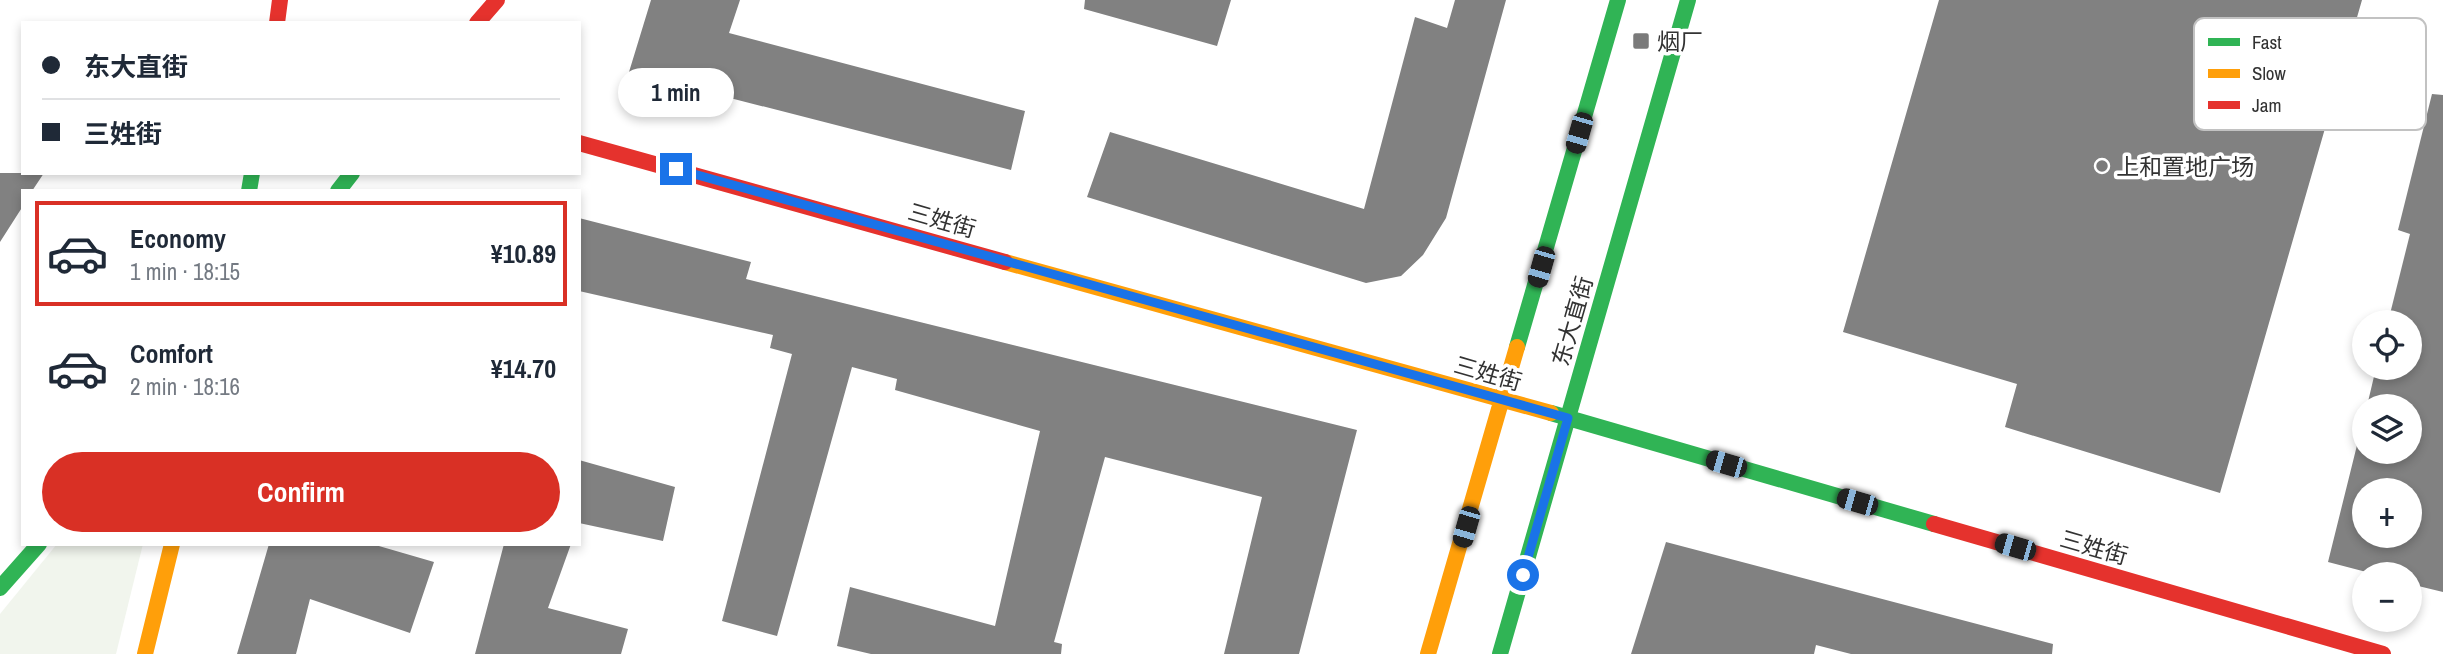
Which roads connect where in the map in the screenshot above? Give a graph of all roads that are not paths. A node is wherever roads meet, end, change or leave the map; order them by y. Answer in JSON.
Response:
{"nodes":[{"id":1,"x":280,"y":0,"type":"edge"},
{"id":2,"x":497,"y":0,"type":"edge"},
{"id":3,"x":1618,"y":0,"type":"edge"},
{"id":4,"x":1688,"y":0,"type":"edge"},
{"id":5,"x":277,"y":21,"type":"edge"},
{"id":6,"x":479,"y":21,"type":"edge"},
{"id":7,"x":581,"y":144,"type":"edge"},
{"id":8,"x":350,"y":175,"type":"edge"},
{"id":9,"x":340,"y":189,"type":"edge"},
{"id":10,"x":1503,"y":400,"type":"junction"},
{"id":11,"x":1568,"y":418,"type":"junction"},
{"id":12,"x":37,"y":546,"type":"edge"},
{"id":13,"x":172,"y":546,"type":"edge"},
{"id":14,"x":0,"y":588,"type":"edge"},
{"id":15,"x":145,"y":654,"type":"edge"},
{"id":16,"x":1428,"y":654,"type":"edge"},
{"id":17,"x":1500,"y":654,"type":"edge"},
{"id":18,"x":2383,"y":654,"type":"edge"}],
"edges":[{"from":1,"to":5,"type":"street"},
{"from":2,"to":6,"type":"street"},
{"from":3,"to":10,"type":"street","name":"东大直街"},
{"from":4,"to":11,"type":"street","name":"东大直街"},
{"from":7,"to":10,"type":"street","name":"三姓街"},
{"from":8,"to":9,"type":"street"},
{"from":10,"to":11,"type":"street","name":"三姓街"},
{"from":10,"to":16,"type":"street","name":"东大直街"},
{"from":11,"to":17,"type":"street","name":"东大直街"},
{"from":11,"to":18,"type":"street","name":"三姓街"},
{"from":12,"to":14,"type":"street"},
{"from":13,"to":15,"type":"street"}]}
